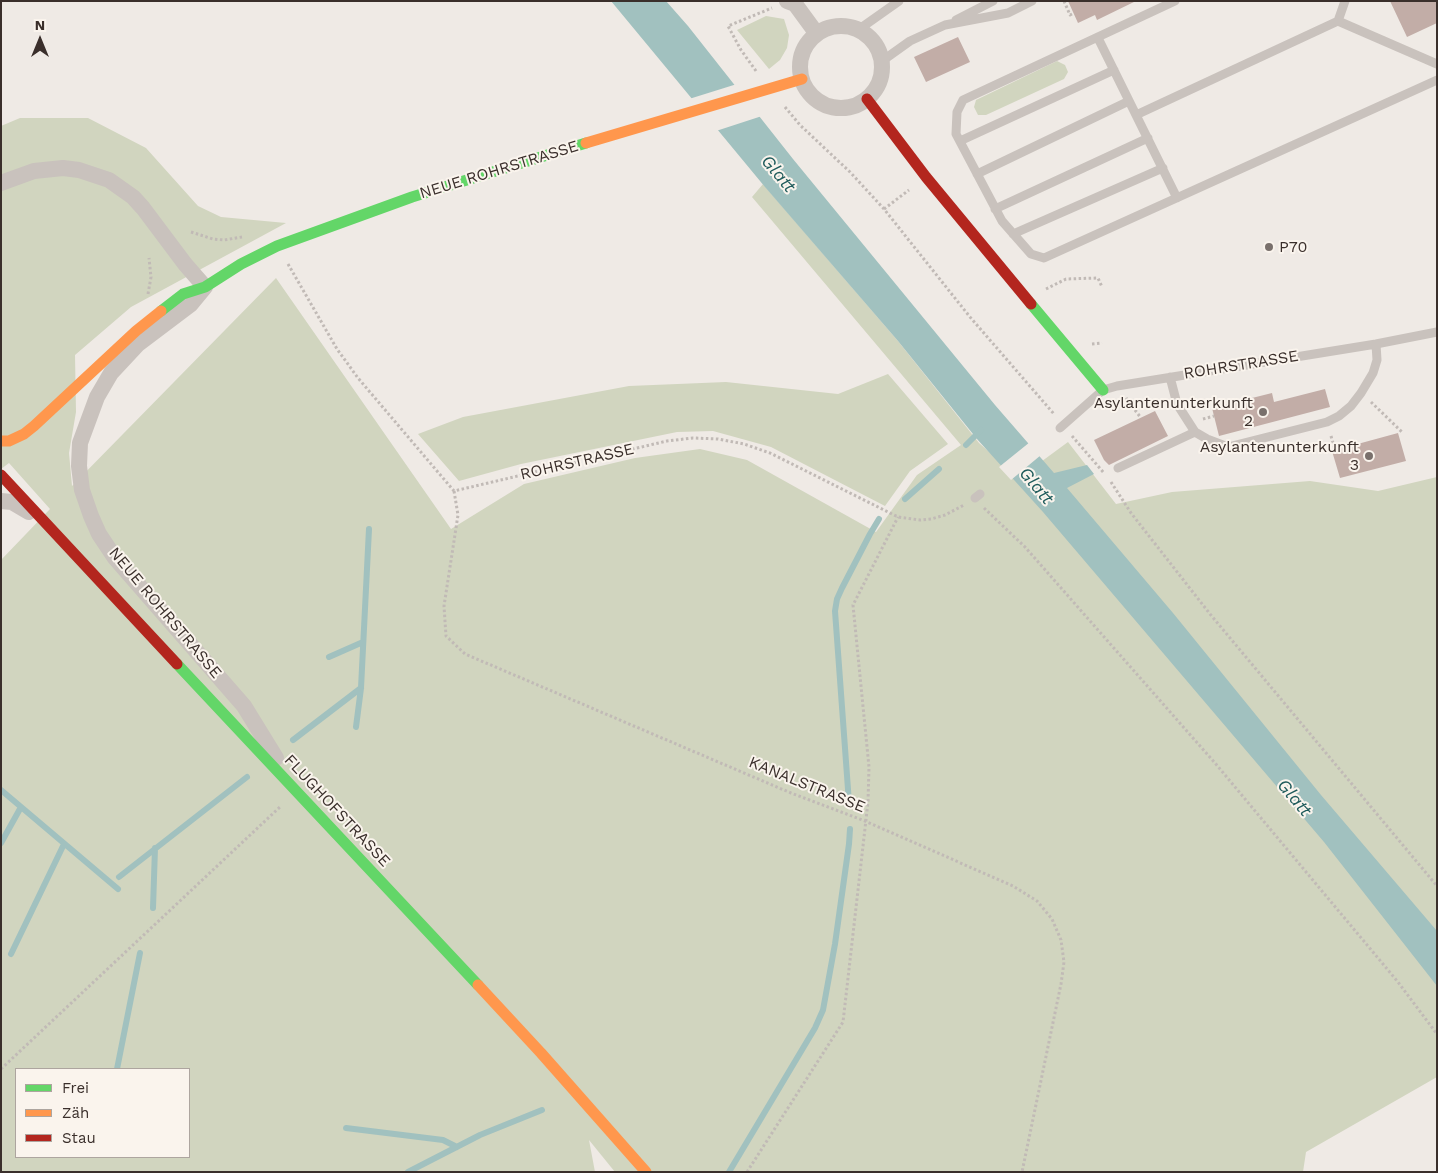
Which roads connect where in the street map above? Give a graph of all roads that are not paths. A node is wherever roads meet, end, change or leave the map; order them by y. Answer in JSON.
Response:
{"nodes":[{"id":1,"x":787,"y":1,"type":"edge"},
{"id":2,"x":899,"y":1,"type":"edge"},
{"id":3,"x":993,"y":1,"type":"edge"},
{"id":4,"x":1032,"y":1,"type":"edge"},
{"id":5,"x":1175,"y":1,"type":"edge"},
{"id":6,"x":1344,"y":1,"type":"edge"},
{"id":7,"x":1338,"y":21,"type":"junction"},
{"id":8,"x":944,"y":25,"type":"junction"},
{"id":9,"x":858,"y":30,"type":"junction"},
{"id":10,"x":817,"y":34,"type":"junction"},
{"id":11,"x":1098,"y":38,"type":"junction"},
{"id":12,"x":882,"y":61,"type":"junction"},
{"id":13,"x":1437,"y":64,"type":"edge"},
{"id":14,"x":1114,"y":70,"type":"junction"},
{"id":15,"x":802,"y":79,"type":"junction"},
{"id":16,"x":1437,"y":80,"type":"edge"},
{"id":17,"x":867,"y":99,"type":"junction"},
{"id":18,"x":1129,"y":101,"type":"junction"},
{"id":19,"x":1136,"y":116,"type":"junction"},
{"id":20,"x":1148,"y":138,"type":"junction"},
{"id":21,"x":960,"y":141,"type":"junction"},
{"id":22,"x":1163,"y":168,"type":"junction"},
{"id":23,"x":977,"y":174,"type":"junction"},
{"id":24,"x":1,"y":183,"type":"edge"},
{"id":25,"x":1177,"y":198,"type":"junction"},
{"id":26,"x":995,"y":209,"type":"junction"},
{"id":27,"x":1013,"y":234,"type":"junction"},
{"id":28,"x":205,"y":287,"type":"junction"},
{"id":29,"x":1437,"y":332,"type":"edge"},
{"id":30,"x":1376,"y":344,"type":"junction"},
{"id":31,"x":1170,"y":376,"type":"junction"},
{"id":32,"x":1103,"y":390,"type":"junction"},
{"id":33,"x":1062,"y":426,"type":"road end"},
{"id":34,"x":1195,"y":432,"type":"junction"},
{"id":35,"x":1,"y":441,"type":"edge"},
{"id":36,"x":1118,"y":468,"type":"dead end"},
{"id":37,"x":1,"y":475,"type":"edge"},
{"id":38,"x":1,"y":501,"type":"edge"},
{"id":39,"x":46,"y":522,"type":"junction"},
{"id":40,"x":296,"y":792,"type":"junction"},
{"id":41,"x":646,"y":1172,"type":"edge"}],
"edges":[{"from":1,"to":10,"type":"street"},
{"from":2,"to":9,"type":"lane"},
{"from":3,"to":8,"type":"lane"},
{"from":4,"to":8,"type":"lane"},
{"from":5,"to":11,"type":"lane"},
{"from":6,"to":7,"type":"lane"},
{"from":7,"to":13,"type":"lane"},
{"from":7,"to":19,"type":"lane"},
{"from":8,"to":12,"type":"lane"},
{"from":9,"to":10,"type":"street"},
{"from":9,"to":12,"type":"street"},
{"from":10,"to":15,"type":"street"},
{"from":11,"to":14,"type":"lane"},
{"from":11,"to":21,"type":"lane"},
{"from":12,"to":17,"type":"street"},
{"from":14,"to":18,"type":"lane"},
{"from":14,"to":21,"type":"lane"},
{"from":15,"to":17,"type":"street"},
{"from":15,"to":28,"type":"street","name":"NEUE ROHRSTRASSE"},
{"from":16,"to":25,"type":"lane"},
{"from":17,"to":32,"type":"street"},
{"from":18,"to":19,"type":"lane"},
{"from":18,"to":23,"type":"lane"},
{"from":19,"to":20,"type":"lane"},
{"from":20,"to":22,"type":"lane"},
{"from":20,"to":26,"type":"lane"},
{"from":21,"to":23,"type":"lane"},
{"from":22,"to":25,"type":"lane"},
{"from":22,"to":27,"type":"lane"},
{"from":23,"to":26,"type":"lane"},
{"from":24,"to":28,"type":"street"},
{"from":25,"to":27,"type":"lane"},
{"from":26,"to":27,"type":"lane"},
{"from":28,"to":35,"type":"street","name":"NEUE ROHRSTRASSE"},
{"from":28,"to":40,"type":"street","name":"NEUE ROHRSTRASSE"},
{"from":29,"to":30,"type":"lane","name":"ROHRSTRASSE"},
{"from":30,"to":31,"type":"lane","name":"ROHRSTRASSE"},
{"from":30,"to":34,"type":"lane"},
{"from":31,"to":32,"type":"lane","name":"ROHRSTRASSE"},
{"from":31,"to":34,"type":"lane"},
{"from":32,"to":33,"type":"lane","name":"ROHRSTRASSE"},
{"from":34,"to":36,"type":"lane"},
{"from":37,"to":39,"type":"street","name":"FLUGHOFSTRASSE"},
{"from":38,"to":39,"type":"street"},
{"from":39,"to":40,"type":"street","name":"FLUGHOFSTRASSE"},
{"from":40,"to":41,"type":"street","name":"FLUGHOFSTRASSE"}]}
